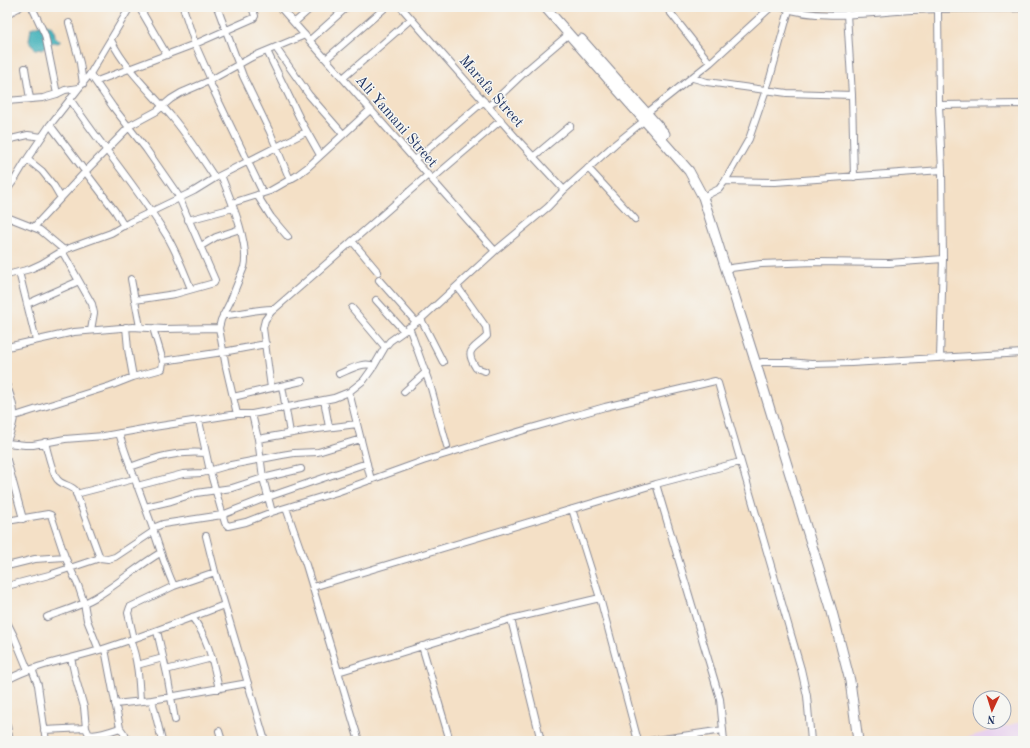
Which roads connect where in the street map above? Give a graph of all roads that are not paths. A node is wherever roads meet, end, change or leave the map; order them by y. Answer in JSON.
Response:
{"nodes":[{"id":1,"x":20,"y":7,"type":"edge"},
{"id":2,"x":32,"y":7,"type":"edge"},
{"id":3,"x":130,"y":7,"type":"edge"},
{"id":4,"x":139,"y":7,"type":"edge"},
{"id":5,"x":183,"y":7,"type":"edge"},
{"id":6,"x":217,"y":7,"type":"edge"},
{"id":7,"x":252,"y":7,"type":"edge"},
{"id":8,"x":280,"y":7,"type":"edge"},
{"id":9,"x":312,"y":7,"type":"edge"},
{"id":10,"x":347,"y":7,"type":"edge"},
{"id":11,"x":386,"y":7,"type":"edge"},
{"id":12,"x":401,"y":7,"type":"edge"},
{"id":13,"x":545,"y":7,"type":"edge"},
{"id":14,"x":553,"y":7,"type":"edge"},
{"id":15,"x":666,"y":7,"type":"edge"},
{"id":16,"x":771,"y":7,"type":"edge"},
{"id":17,"x":781,"y":7,"type":"edge"},
{"id":18,"x":1023,"y":8,"type":"edge"},
{"id":19,"x":890,"y":9,"type":"edge"},
{"id":20,"x":938,"y":9,"type":"junction"},
{"id":21,"x":790,"y":10,"type":"junction"},
{"id":22,"x":7,"y":14,"type":"edge"},
{"id":23,"x":847,"y":14,"type":"junction"},
{"id":24,"x":411,"y":18,"type":"junction"},
{"id":25,"x":69,"y":23,"type":"dead end"},
{"id":26,"x":294,"y":23,"type":"junction"},
{"id":27,"x":226,"y":31,"type":"junction"},
{"id":28,"x":569,"y":34,"type":"junction"},
{"id":29,"x":305,"y":35,"type":"junction"},
{"id":30,"x":111,"y":40,"type":"junction"},
{"id":31,"x":310,"y":40,"type":"junction"},
{"id":32,"x":195,"y":44,"type":"junction"},
{"id":33,"x":276,"y":48,"type":"junction"},
{"id":34,"x":268,"y":51,"type":"junction"},
{"id":35,"x":167,"y":55,"type":"junction"},
{"id":36,"x":326,"y":59,"type":"junction"},
{"id":37,"x":710,"y":63,"type":"junction"},
{"id":38,"x":238,"y":65,"type":"junction"},
{"id":39,"x":25,"y":68,"type":"dead end"},
{"id":40,"x":129,"y":69,"type":"junction"},
{"id":41,"x":90,"y":74,"type":"junction"},
{"id":42,"x":343,"y":78,"type":"junction"},
{"id":43,"x":693,"y":78,"type":"junction"},
{"id":44,"x":210,"y":80,"type":"junction"},
{"id":45,"x":97,"y":82,"type":"junction"},
{"id":46,"x":81,"y":86,"type":"junction"},
{"id":47,"x":766,"y":89,"type":"junction"},
{"id":48,"x":57,"y":94,"type":"junction"},
{"id":49,"x":852,"y":95,"type":"junction"},
{"id":50,"x":30,"y":99,"type":"junction"},
{"id":51,"x":70,"y":99,"type":"junction"},
{"id":52,"x":7,"y":101,"type":"edge"},
{"id":53,"x":486,"y":104,"type":"junction"},
{"id":54,"x":1023,"y":104,"type":"edge"},
{"id":55,"x":939,"y":105,"type":"junction"},
{"id":56,"x":162,"y":107,"type":"junction"},
{"id":57,"x":370,"y":110,"type":"junction"},
{"id":58,"x":646,"y":116,"type":"junction"},
{"id":59,"x":501,"y":120,"type":"junction"},
{"id":60,"x":50,"y":125,"type":"junction"},
{"id":61,"x":570,"y":126,"type":"dead end"},
{"id":62,"x":129,"y":127,"type":"junction"},
{"id":63,"x":306,"y":132,"type":"junction"},
{"id":64,"x":343,"y":134,"type":"junction"},
{"id":65,"x":42,"y":137,"type":"junction"},
{"id":66,"x":7,"y":140,"type":"edge"},
{"id":67,"x":276,"y":147,"type":"junction"},
{"id":68,"x":106,"y":150,"type":"junction"},
{"id":69,"x":320,"y":156,"type":"junction"},
{"id":70,"x":533,"y":157,"type":"junction"},
{"id":71,"x":28,"y":159,"type":"junction"},
{"id":72,"x":415,"y":160,"type":"junction"},
{"id":73,"x":248,"y":161,"type":"junction"},
{"id":74,"x":588,"y":168,"type":"junction"},
{"id":75,"x":942,"y":170,"type":"junction"},
{"id":76,"x":85,"y":172,"type":"junction"},
{"id":77,"x":221,"y":175,"type":"junction"},
{"id":78,"x":430,"y":177,"type":"junction"},
{"id":79,"x":854,"y":177,"type":"junction"},
{"id":80,"x":215,"y":178,"type":"junction"},
{"id":81,"x":290,"y":180,"type":"junction"},
{"id":82,"x":725,"y":181,"type":"junction"},
{"id":83,"x":7,"y":190,"type":"edge"},
{"id":84,"x":564,"y":190,"type":"junction"},
{"id":85,"x":260,"y":194,"type":"junction"},
{"id":86,"x":705,"y":196,"type":"junction"},
{"id":87,"x":61,"y":198,"type":"junction"},
{"id":88,"x":179,"y":198,"type":"junction"},
{"id":89,"x":232,"y":205,"type":"junction"},
{"id":90,"x":152,"y":212,"type":"junction"},
{"id":91,"x":7,"y":217,"type":"edge"},
{"id":92,"x":635,"y":219,"type":"dead end"},
{"id":93,"x":188,"y":220,"type":"junction"},
{"id":94,"x":124,"y":226,"type":"junction"},
{"id":95,"x":34,"y":227,"type":"junction"},
{"id":96,"x":240,"y":228,"type":"junction"},
{"id":97,"x":288,"y":237,"type":"dead end"},
{"id":98,"x":352,"y":241,"type":"junction"},
{"id":99,"x":201,"y":246,"type":"junction"},
{"id":100,"x":63,"y":250,"type":"junction"},
{"id":101,"x":495,"y":251,"type":"junction"},
{"id":102,"x":943,"y":259,"type":"junction"},
{"id":103,"x":731,"y":268,"type":"junction"},
{"id":104,"x":19,"y":272,"type":"junction"},
{"id":105,"x":378,"y":272,"type":"dead end"},
{"id":106,"x":7,"y":275,"type":"edge"},
{"id":107,"x":131,"y":279,"type":"dead end"},
{"id":108,"x":379,"y":280,"type":"dead end"},
{"id":109,"x":79,"y":281,"type":"junction"},
{"id":110,"x":457,"y":286,"type":"junction"},
{"id":111,"x":191,"y":289,"type":"junction"},
{"id":112,"x":136,"y":300,"type":"junction"},
{"id":113,"x":376,"y":300,"type":"dead end"},
{"id":114,"x":27,"y":304,"type":"junction"},
{"id":115,"x":352,"y":308,"type":"dead end"},
{"id":116,"x":274,"y":310,"type":"junction"},
{"id":117,"x":223,"y":315,"type":"junction"},
{"id":118,"x":419,"y":321,"type":"junction"},
{"id":119,"x":126,"y":327,"type":"junction"},
{"id":120,"x":140,"y":327,"type":"junction"},
{"id":121,"x":153,"y":328,"type":"junction"},
{"id":122,"x":219,"y":328,"type":"junction"},
{"id":123,"x":407,"y":329,"type":"junction"},
{"id":124,"x":91,"y":330,"type":"junction"},
{"id":125,"x":36,"y":340,"type":"junction"},
{"id":126,"x":266,"y":344,"type":"junction"},
{"id":127,"x":7,"y":347,"type":"edge"},
{"id":128,"x":385,"y":347,"type":"junction"},
{"id":129,"x":223,"y":352,"type":"junction"},
{"id":130,"x":1023,"y":352,"type":"edge"},
{"id":131,"x":940,"y":358,"type":"junction"},
{"id":132,"x":163,"y":361,"type":"junction"},
{"id":133,"x":443,"y":362,"type":"dead end"},
{"id":134,"x":759,"y":363,"type":"junction"},
{"id":135,"x":374,"y":366,"type":"junction"},
{"id":136,"x":485,"y":371,"type":"dead end"},
{"id":137,"x":426,"y":372,"type":"junction"},
{"id":138,"x":338,"y":374,"type":"dead end"},
{"id":139,"x":133,"y":378,"type":"junction"},
{"id":140,"x":302,"y":381,"type":"dead end"},
{"id":141,"x":7,"y":386,"type":"edge"},
{"id":142,"x":282,"y":386,"type":"junction"},
{"id":143,"x":271,"y":388,"type":"junction"},
{"id":144,"x":349,"y":392,"type":"junction"},
{"id":145,"x":404,"y":392,"type":"dead end"},
{"id":146,"x":233,"y":397,"type":"junction"},
{"id":147,"x":324,"y":400,"type":"junction"},
{"id":148,"x":285,"y":407,"type":"junction"},
{"id":149,"x":237,"y":414,"type":"junction"},
{"id":150,"x":252,"y":414,"type":"junction"},
{"id":151,"x":15,"y":416,"type":"junction"},
{"id":152,"x":199,"y":420,"type":"junction"},
{"id":153,"x":357,"y":424,"type":"junction"},
{"id":154,"x":329,"y":427,"type":"junction"},
{"id":155,"x":119,"y":433,"type":"junction"},
{"id":156,"x":290,"y":433,"type":"junction"},
{"id":157,"x":361,"y":438,"type":"junction"},
{"id":158,"x":258,"y":439,"type":"junction"},
{"id":159,"x":7,"y":442,"type":"edge"},
{"id":160,"x":45,"y":442,"type":"junction"},
{"id":161,"x":447,"y":446,"type":"dead end"},
{"id":162,"x":206,"y":453,"type":"junction"},
{"id":163,"x":261,"y":459,"type":"junction"},
{"id":164,"x":7,"y":460,"type":"edge"},
{"id":165,"x":740,"y":462,"type":"junction"},
{"id":166,"x":367,"y":463,"type":"junction"},
{"id":167,"x":130,"y":467,"type":"junction"},
{"id":168,"x":301,"y":469,"type":"dead end"},
{"id":169,"x":210,"y":471,"type":"junction"},
{"id":170,"x":263,"y":478,"type":"junction"},
{"id":171,"x":134,"y":479,"type":"junction"},
{"id":172,"x":371,"y":480,"type":"junction"},
{"id":173,"x":796,"y":483,"type":"junction"},
{"id":174,"x":656,"y":484,"type":"junction"},
{"id":175,"x":137,"y":486,"type":"junction"},
{"id":176,"x":215,"y":490,"type":"junction"},
{"id":177,"x":76,"y":494,"type":"junction"},
{"id":178,"x":268,"y":497,"type":"junction"},
{"id":179,"x":145,"y":506,"type":"junction"},
{"id":180,"x":286,"y":508,"type":"junction"},
{"id":181,"x":572,"y":509,"type":"junction"},
{"id":182,"x":272,"y":512,"type":"junction"},
{"id":183,"x":222,"y":515,"type":"junction"},
{"id":184,"x":23,"y":519,"type":"junction"},
{"id":185,"x":7,"y":521,"type":"edge"},
{"id":186,"x":153,"y":530,"type":"junction"},
{"id":187,"x":206,"y":536,"type":"dead end"},
{"id":188,"x":160,"y":553,"type":"junction"},
{"id":189,"x":65,"y":557,"type":"junction"},
{"id":190,"x":100,"y":558,"type":"junction"},
{"id":191,"x":7,"y":566,"type":"edge"},
{"id":192,"x":70,"y":568,"type":"junction"},
{"id":193,"x":214,"y":572,"type":"junction"},
{"id":194,"x":7,"y":586,"type":"edge"},
{"id":195,"x":174,"y":586,"type":"junction"},
{"id":196,"x":312,"y":587,"type":"junction"},
{"id":197,"x":600,"y":598,"type":"junction"},
{"id":198,"x":84,"y":603,"type":"junction"},
{"id":199,"x":224,"y":605,"type":"junction"},
{"id":200,"x":192,"y":617,"type":"junction"},
{"id":201,"x":47,"y":618,"type":"dead end"},
{"id":202,"x":511,"y":619,"type":"junction"},
{"id":203,"x":7,"y":622,"type":"edge"},
{"id":204,"x":157,"y":631,"type":"junction"},
{"id":205,"x":132,"y":639,"type":"junction"},
{"id":206,"x":422,"y":646,"type":"junction"},
{"id":207,"x":102,"y":650,"type":"junction"},
{"id":208,"x":71,"y":658,"type":"junction"},
{"id":209,"x":163,"y":658,"type":"junction"},
{"id":210,"x":212,"y":658,"type":"junction"},
{"id":211,"x":137,"y":664,"type":"junction"},
{"id":212,"x":30,"y":669,"type":"junction"},
{"id":213,"x":166,"y":670,"type":"junction"},
{"id":214,"x":338,"y":672,"type":"junction"},
{"id":215,"x":7,"y":680,"type":"edge"},
{"id":216,"x":248,"y":683,"type":"junction"},
{"id":217,"x":219,"y":689,"type":"junction"},
{"id":218,"x":171,"y":697,"type":"junction"},
{"id":219,"x":152,"y":700,"type":"junction"},
{"id":220,"x":140,"y":701,"type":"junction"},
{"id":221,"x":115,"y":704,"type":"junction"},
{"id":222,"x":175,"y":720,"type":"dead end"},
{"id":223,"x":7,"y":726,"type":"edge"},
{"id":224,"x":86,"y":728,"type":"junction"},
{"id":225,"x":120,"y":728,"type":"junction"},
{"id":226,"x":44,"y":730,"type":"junction"},
{"id":227,"x":723,"y":730,"type":"junction"},
{"id":228,"x":220,"y":731,"type":"dead end"},
{"id":229,"x":10,"y":736,"type":"dead end"},
{"id":230,"x":46,"y":741,"type":"edge"},
{"id":231,"x":127,"y":741,"type":"edge"},
{"id":232,"x":162,"y":741,"type":"edge"},
{"id":233,"x":222,"y":741,"type":"edge"},
{"id":234,"x":265,"y":741,"type":"edge"},
{"id":235,"x":359,"y":741,"type":"edge"},
{"id":236,"x":450,"y":741,"type":"edge"},
{"id":237,"x":541,"y":741,"type":"edge"},
{"id":238,"x":638,"y":741,"type":"edge"},
{"id":239,"x":648,"y":741,"type":"edge"},
{"id":240,"x":724,"y":741,"type":"edge"},
{"id":241,"x":811,"y":741,"type":"edge"},
{"id":242,"x":858,"y":741,"type":"edge"},
{"id":243,"x":864,"y":741,"type":"edge"}],
"edges":[{"from":1,"to":22,"type":"street"},
{"from":2,"to":48,"type":"street"},
{"from":3,"to":30,"type":"street"},
{"from":4,"to":35,"type":"street"},
{"from":5,"to":32,"type":"street"},
{"from":6,"to":27,"type":"street"},
{"from":7,"to":27,"type":"street"},
{"from":8,"to":26,"type":"street","name":"Ali Yamani Street"},
{"from":9,"to":26,"type":"street"},
{"from":10,"to":31,"type":"street"},
{"from":11,"to":36,"type":"street"},
{"from":12,"to":24,"type":"street","name":"Marafa Street"},
{"from":13,"to":28,"type":"main road"},
{"from":14,"to":58,"type":"main road"},
{"from":15,"to":37,"type":"street"},
{"from":16,"to":37,"type":"street"},
{"from":17,"to":21,"type":"street"},
{"from":18,"to":20,"type":"street"},
{"from":19,"to":20,"type":"street"},
{"from":19,"to":23,"type":"street"},
{"from":20,"to":55,"type":"street"},
{"from":21,"to":23,"type":"street"},
{"from":21,"to":47,"type":"street"},
{"from":23,"to":49,"type":"street"},
{"from":24,"to":42,"type":"street"},
{"from":24,"to":53,"type":"street","name":"Marafa Street"},
{"from":25,"to":46,"type":"street"},
{"from":26,"to":29,"type":"street","name":"Ali Yamani Street"},
{"from":27,"to":32,"type":"street"},
{"from":27,"to":38,"type":"street"},
{"from":28,"to":53,"type":"street"},
{"from":28,"to":58,"type":"main road"},
{"from":29,"to":31,"type":"street","name":"Ali Yamani Street"},
{"from":29,"to":33,"type":"street"},
{"from":30,"to":40,"type":"street"},
{"from":30,"to":41,"type":"street"},
{"from":31,"to":36,"type":"street","name":"Ali Yamani Street"},
{"from":32,"to":35,"type":"street"},
{"from":32,"to":44,"type":"street"},
{"from":33,"to":34,"type":"street"},
{"from":33,"to":64,"type":"street"},
{"from":34,"to":38,"type":"street"},
{"from":34,"to":63,"type":"street"},
{"from":35,"to":40,"type":"street"},
{"from":36,"to":42,"type":"street","name":"Ali Yamani Street"},
{"from":37,"to":43,"type":"street"},
{"from":38,"to":44,"type":"street"},
{"from":38,"to":67,"type":"street"},
{"from":39,"to":50,"type":"street"},
{"from":40,"to":45,"type":"street"},
{"from":40,"to":56,"type":"street"},
{"from":41,"to":45,"type":"street"},
{"from":41,"to":46,"type":"street"},
{"from":42,"to":57,"type":"street","name":"Ali Yamani Street"},
{"from":43,"to":47,"type":"street"},
{"from":43,"to":58,"type":"street"},
{"from":44,"to":56,"type":"street"},
{"from":44,"to":73,"type":"street"},
{"from":45,"to":62,"type":"street"},
{"from":46,"to":48,"type":"street"},
{"from":46,"to":51,"type":"street"},
{"from":47,"to":49,"type":"street"},
{"from":47,"to":82,"type":"street"},
{"from":48,"to":50,"type":"street"},
{"from":49,"to":79,"type":"street"},
{"from":50,"to":52,"type":"street"},
{"from":51,"to":60,"type":"street"},
{"from":51,"to":68,"type":"street"},
{"from":53,"to":59,"type":"street","name":"Marafa Street"},
{"from":53,"to":72,"type":"street"},
{"from":54,"to":55,"type":"street"},
{"from":55,"to":75,"type":"street"},
{"from":56,"to":62,"type":"street"},
{"from":56,"to":80,"type":"street"},
{"from":57,"to":64,"type":"street"},
{"from":57,"to":72,"type":"street","name":"Ali Yamani Street"},
{"from":58,"to":74,"type":"street"},
{"from":58,"to":86,"type":"main road"},
{"from":59,"to":70,"type":"street","name":"Marafa Street"},
{"from":59,"to":78,"type":"street"},
{"from":60,"to":65,"type":"street"},
{"from":60,"to":76,"type":"street"},
{"from":61,"to":70,"type":"street"},
{"from":62,"to":68,"type":"street"},
{"from":62,"to":88,"type":"street"},
{"from":63,"to":67,"type":"street"},
{"from":63,"to":69,"type":"street"},
{"from":64,"to":69,"type":"street"},
{"from":65,"to":66,"type":"street"},
{"from":65,"to":71,"type":"street"},
{"from":67,"to":73,"type":"street"},
{"from":67,"to":81,"type":"street"},
{"from":68,"to":76,"type":"street"},
{"from":68,"to":90,"type":"street"},
{"from":69,"to":81,"type":"street"},
{"from":70,"to":84,"type":"street","name":"Marafa Street"},
{"from":71,"to":83,"type":"street"},
{"from":71,"to":87,"type":"street"},
{"from":72,"to":78,"type":"street","name":"Ali Yamani Street"},
{"from":73,"to":77,"type":"street"},
{"from":73,"to":85,"type":"street"},
{"from":74,"to":84,"type":"street"},
{"from":74,"to":92,"type":"street"},
{"from":75,"to":79,"type":"street"},
{"from":75,"to":102,"type":"street"},
{"from":76,"to":87,"type":"street"},
{"from":76,"to":94,"type":"street"},
{"from":77,"to":80,"type":"street"},
{"from":77,"to":89,"type":"street"},
{"from":78,"to":98,"type":"street"},
{"from":78,"to":101,"type":"street","name":"Ali Yamani Street"},
{"from":79,"to":82,"type":"street"},
{"from":80,"to":88,"type":"street"},
{"from":81,"to":85,"type":"street"},
{"from":82,"to":86,"type":"street"},
{"from":84,"to":101,"type":"street"},
{"from":85,"to":89,"type":"street"},
{"from":85,"to":97,"type":"street"},
{"from":86,"to":103,"type":"main road"},
{"from":86,"to":134,"type":"main road"},
{"from":87,"to":95,"type":"street"},
{"from":88,"to":90,"type":"street"},
{"from":88,"to":93,"type":"street"},
{"from":89,"to":93,"type":"street"},
{"from":89,"to":96,"type":"street"},
{"from":90,"to":94,"type":"street"},
{"from":90,"to":111,"type":"street"},
{"from":91,"to":95,"type":"street"},
{"from":93,"to":99,"type":"street"},
{"from":94,"to":100,"type":"street"},
{"from":95,"to":100,"type":"street"},
{"from":96,"to":99,"type":"street"},
{"from":96,"to":117,"type":"street"},
{"from":98,"to":105,"type":"street"},
{"from":98,"to":116,"type":"street"},
{"from":99,"to":111,"type":"street"},
{"from":100,"to":104,"type":"street"},
{"from":100,"to":109,"type":"street"},
{"from":101,"to":110,"type":"street"},
{"from":102,"to":103,"type":"street"},
{"from":102,"to":131,"type":"street"},
{"from":103,"to":134,"type":"main road"},
{"from":104,"to":106,"type":"street"},
{"from":104,"to":114,"type":"street"},
{"from":107,"to":112,"type":"street"},
{"from":108,"to":118,"type":"street"},
{"from":109,"to":114,"type":"street"},
{"from":109,"to":124,"type":"street"},
{"from":110,"to":118,"type":"street"},
{"from":110,"to":136,"type":"street"},
{"from":111,"to":112,"type":"street"},
{"from":112,"to":120,"type":"street"},
{"from":113,"to":123,"type":"street"},
{"from":114,"to":125,"type":"street"},
{"from":115,"to":128,"type":"street"},
{"from":116,"to":117,"type":"street"},
{"from":116,"to":126,"type":"street"},
{"from":117,"to":122,"type":"street"},
{"from":118,"to":123,"type":"street"},
{"from":118,"to":133,"type":"street"},
{"from":119,"to":120,"type":"street"},
{"from":119,"to":124,"type":"street"},
{"from":119,"to":139,"type":"street"},
{"from":120,"to":121,"type":"street"},
{"from":121,"to":122,"type":"street"},
{"from":121,"to":132,"type":"street"},
{"from":122,"to":129,"type":"street"},
{"from":123,"to":128,"type":"street"},
{"from":123,"to":137,"type":"street"},
{"from":124,"to":125,"type":"street"},
{"from":125,"to":127,"type":"street"},
{"from":126,"to":129,"type":"street"},
{"from":126,"to":143,"type":"street"},
{"from":128,"to":135,"type":"street"},
{"from":129,"to":132,"type":"street"},
{"from":129,"to":146,"type":"street"},
{"from":130,"to":131,"type":"street"},
{"from":131,"to":134,"type":"street"},
{"from":132,"to":139,"type":"street"},
{"from":134,"to":173,"type":"main road"},
{"from":135,"to":138,"type":"street"},
{"from":135,"to":144,"type":"street"},
{"from":137,"to":145,"type":"street"},
{"from":137,"to":161,"type":"street"},
{"from":139,"to":151,"type":"street"},
{"from":140,"to":142,"type":"street"},
{"from":141,"to":151,"type":"street"},
{"from":142,"to":143,"type":"street"},
{"from":142,"to":148,"type":"street"},
{"from":143,"to":146,"type":"street"},
{"from":144,"to":147,"type":"street"},
{"from":144,"to":153,"type":"street"},
{"from":146,"to":149,"type":"street"},
{"from":147,"to":148,"type":"street"},
{"from":147,"to":154,"type":"street"},
{"from":148,"to":150,"type":"street"},
{"from":148,"to":156,"type":"street"},
{"from":149,"to":150,"type":"street"},
{"from":149,"to":152,"type":"street"},
{"from":150,"to":158,"type":"street"},
{"from":151,"to":159,"type":"street"},
{"from":152,"to":155,"type":"street"},
{"from":152,"to":162,"type":"street"},
{"from":153,"to":154,"type":"street"},
{"from":153,"to":157,"type":"street"},
{"from":154,"to":156,"type":"street"},
{"from":155,"to":160,"type":"street"},
{"from":155,"to":167,"type":"street"},
{"from":156,"to":158,"type":"street"},
{"from":157,"to":163,"type":"street"},
{"from":157,"to":166,"type":"street"},
{"from":158,"to":163,"type":"street"},
{"from":159,"to":160,"type":"street"},
{"from":160,"to":177,"type":"street"},
{"from":162,"to":167,"type":"street"},
{"from":162,"to":169,"type":"street"},
{"from":163,"to":169,"type":"street"},
{"from":163,"to":170,"type":"street"},
{"from":164,"to":184,"type":"street"},
{"from":165,"to":172,"type":"street"},
{"from":165,"to":174,"type":"street"},
{"from":165,"to":241,"type":"street"},
{"from":166,"to":172,"type":"street"},
{"from":166,"to":178,"type":"street"},
{"from":167,"to":171,"type":"street"},
{"from":168,"to":170,"type":"street"},
{"from":169,"to":175,"type":"street"},
{"from":169,"to":176,"type":"street"},
{"from":170,"to":176,"type":"street"},
{"from":170,"to":178,"type":"street"},
{"from":171,"to":175,"type":"street"},
{"from":171,"to":177,"type":"street"},
{"from":172,"to":180,"type":"street"},
{"from":173,"to":242,"type":"main road"},
{"from":173,"to":243,"type":"main road"},
{"from":174,"to":181,"type":"street"},
{"from":174,"to":227,"type":"street"},
{"from":175,"to":179,"type":"street"},
{"from":176,"to":179,"type":"street"},
{"from":176,"to":183,"type":"street"},
{"from":177,"to":190,"type":"street"},
{"from":178,"to":182,"type":"street"},
{"from":178,"to":183,"type":"street"},
{"from":179,"to":186,"type":"street"},
{"from":180,"to":182,"type":"street"},
{"from":180,"to":196,"type":"street"},
{"from":181,"to":196,"type":"street"},
{"from":181,"to":197,"type":"street"},
{"from":182,"to":183,"type":"street"},
{"from":183,"to":186,"type":"street"},
{"from":184,"to":185,"type":"street"},
{"from":184,"to":189,"type":"street"},
{"from":186,"to":188,"type":"street"},
{"from":186,"to":190,"type":"street"},
{"from":187,"to":193,"type":"street"},
{"from":188,"to":195,"type":"street"},
{"from":188,"to":198,"type":"street"},
{"from":189,"to":191,"type":"street"},
{"from":189,"to":192,"type":"street"},
{"from":190,"to":192,"type":"street"},
{"from":192,"to":194,"type":"street"},
{"from":192,"to":198,"type":"street"},
{"from":193,"to":195,"type":"street"},
{"from":193,"to":199,"type":"street"},
{"from":195,"to":205,"type":"street"},
{"from":196,"to":214,"type":"street"},
{"from":197,"to":202,"type":"street"},
{"from":197,"to":238,"type":"street"},
{"from":198,"to":201,"type":"street"},
{"from":198,"to":207,"type":"street"},
{"from":199,"to":200,"type":"street"},
{"from":199,"to":216,"type":"street"},
{"from":200,"to":204,"type":"street"},
{"from":200,"to":210,"type":"street"},
{"from":202,"to":206,"type":"street"},
{"from":202,"to":237,"type":"street"},
{"from":203,"to":212,"type":"street"},
{"from":204,"to":205,"type":"street"},
{"from":204,"to":209,"type":"street"},
{"from":205,"to":207,"type":"street"},
{"from":205,"to":211,"type":"street"},
{"from":206,"to":214,"type":"street"},
{"from":206,"to":236,"type":"street"},
{"from":207,"to":208,"type":"street"},
{"from":207,"to":221,"type":"street"},
{"from":208,"to":212,"type":"street"},
{"from":208,"to":224,"type":"street"},
{"from":209,"to":211,"type":"street"},
{"from":209,"to":213,"type":"street"},
{"from":210,"to":213,"type":"street"},
{"from":210,"to":217,"type":"street"},
{"from":211,"to":220,"type":"street"},
{"from":212,"to":215,"type":"street"},
{"from":212,"to":226,"type":"street"},
{"from":213,"to":218,"type":"street"},
{"from":214,"to":235,"type":"street"},
{"from":216,"to":217,"type":"street"},
{"from":216,"to":234,"type":"street"},
{"from":217,"to":218,"type":"street"},
{"from":218,"to":219,"type":"street"},
{"from":218,"to":222,"type":"street"},
{"from":219,"to":220,"type":"street"},
{"from":219,"to":232,"type":"street"},
{"from":220,"to":221,"type":"street"},
{"from":221,"to":225,"type":"street"},
{"from":223,"to":229,"type":"street"},
{"from":224,"to":225,"type":"street"},
{"from":224,"to":226,"type":"street"},
{"from":225,"to":231,"type":"street"},
{"from":226,"to":230,"type":"street"},
{"from":227,"to":239,"type":"street"},
{"from":227,"to":240,"type":"street"},
{"from":228,"to":233,"type":"street"}]}
